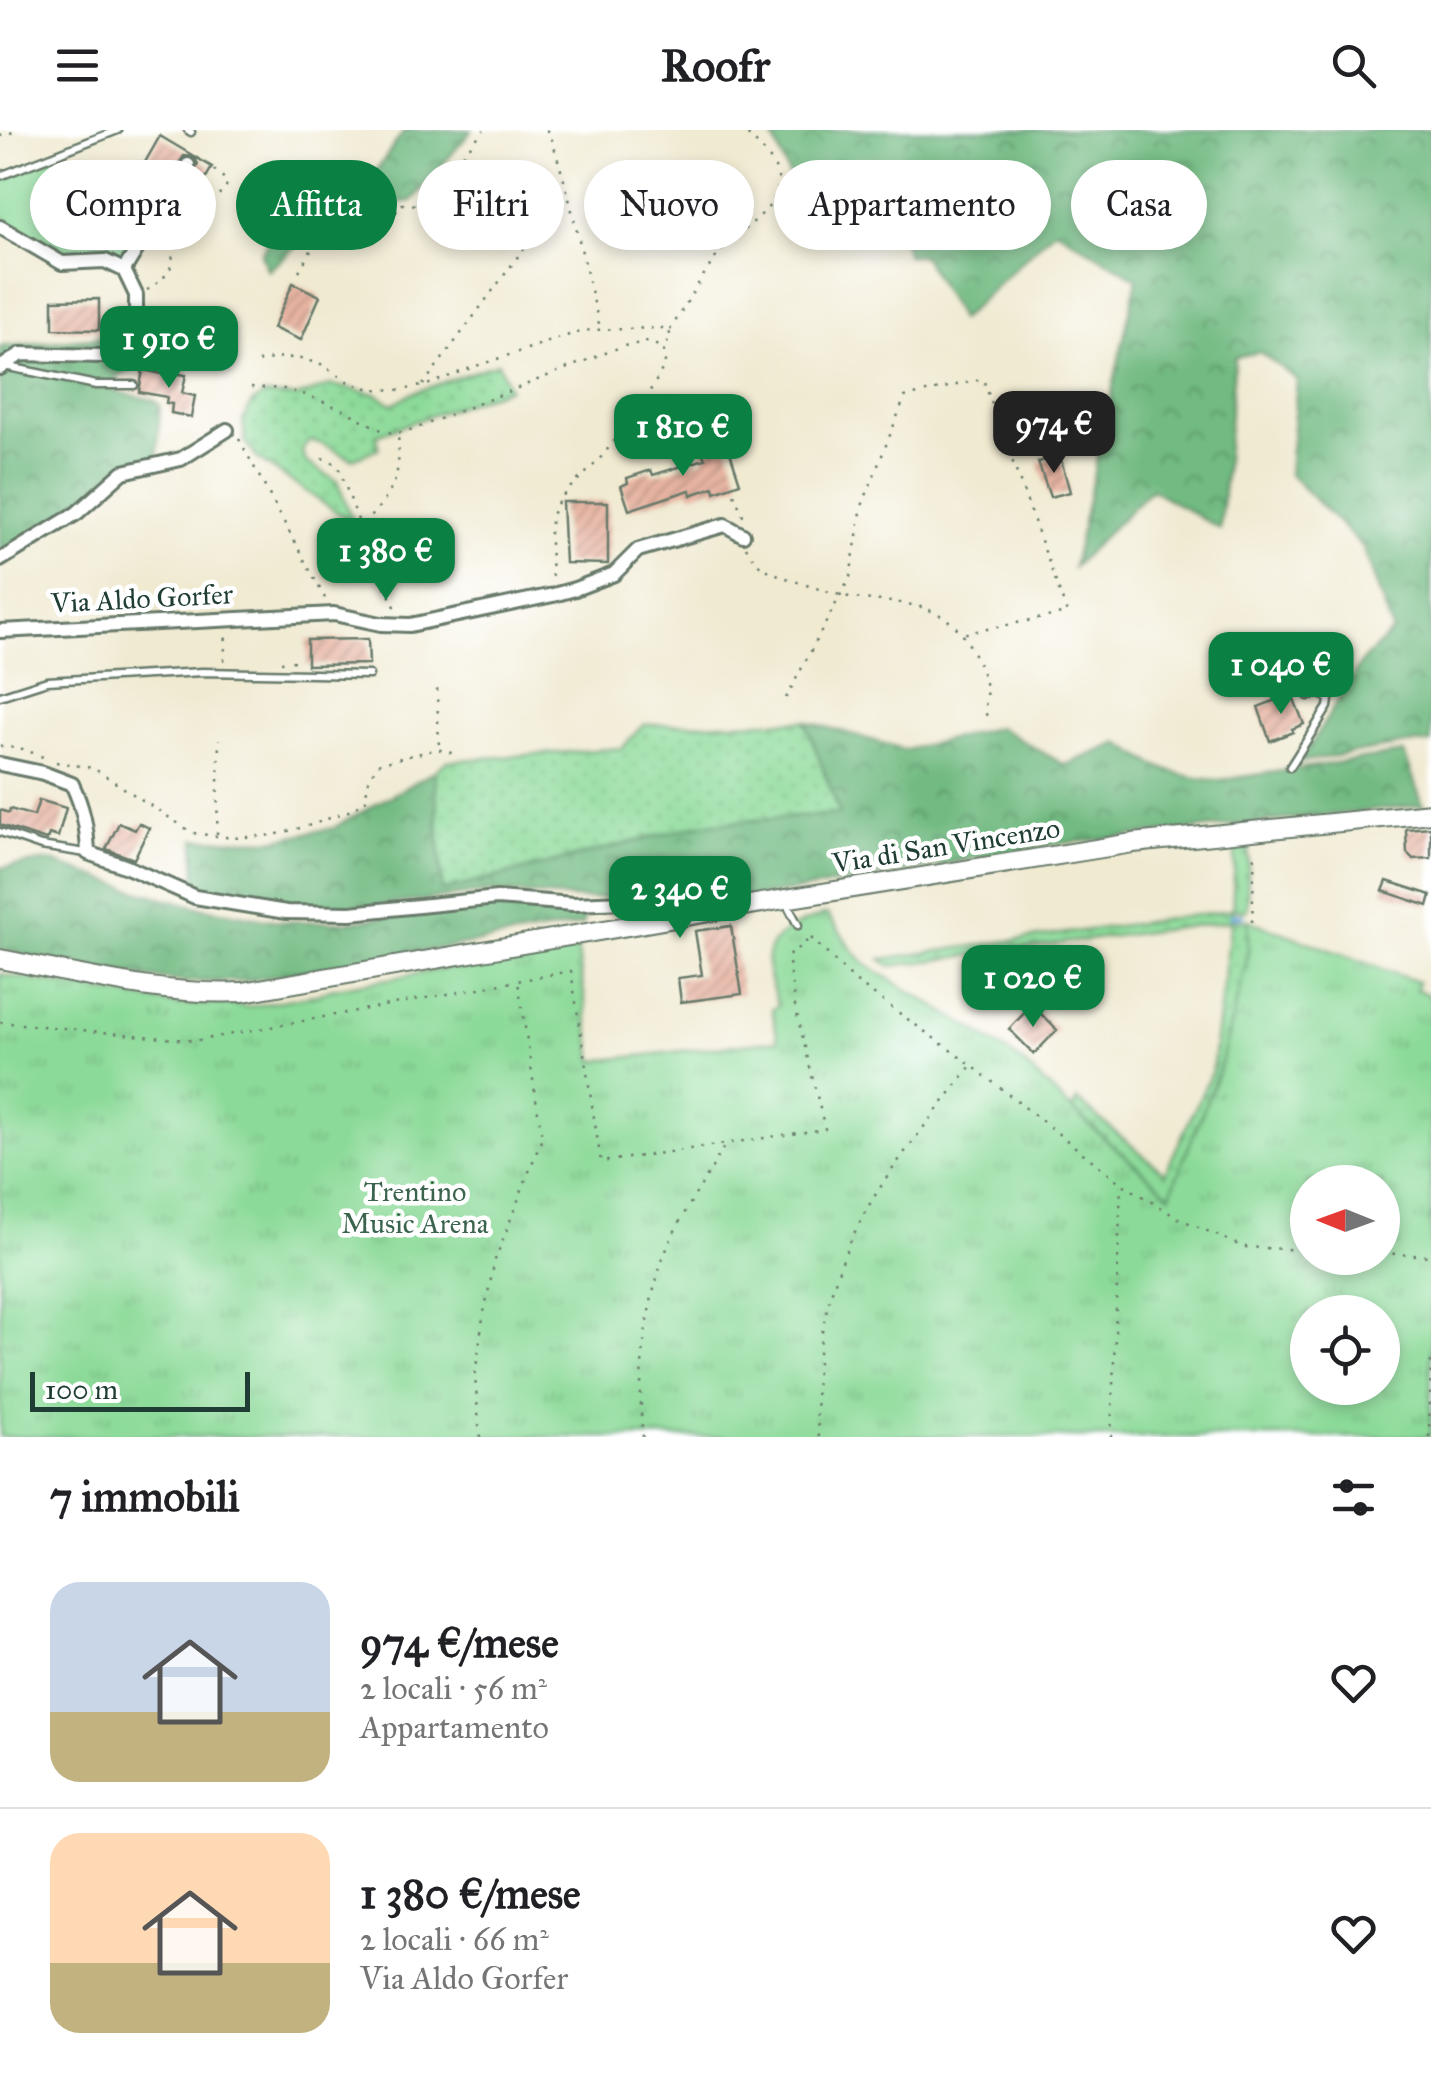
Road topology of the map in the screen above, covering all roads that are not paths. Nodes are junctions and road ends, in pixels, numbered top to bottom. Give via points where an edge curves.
1 (118, 130) edge
2 (0, 176) edge
3 (0, 226) edge
4 (136, 250) edge
5 (124, 270) junction
6 (1, 367) edge
7 (134, 385) dead end
8 (233, 431) road end
9 (743, 535) road end
10 (0, 560) edge
11 (0, 630) edge
12 (370, 675) dead end
13 (0, 696) edge
14 (1308, 696) dead end
15 (0, 764) edge
16 (1290, 767) dead end
17 (1431, 813) edge
18 (0, 832) edge
19 (88, 854) junction
20 (785, 899) junction
21 (662, 920) junction
22 (798, 925) dead end
23 (0, 959) edge

1 - 2 lane
3 - 5 street via 62,262 105,261
4 - 5 street
5 - 6 street via 136,295 136,324 120,348 102,356 21,354
6 - 7 lane via 96,385
8 - 10 street via 181,459 123,472 76,512
9 - 11 street, Via Aldo Gorfer via 726,525 638,550 614,574 576,589 410,625 334,614
12 - 13 lane via 46,681
14 - 16 lane via 1322,693 1328,708
15 - 19 street via 72,784 82,804
17 - 20 main road, Via di San Vincenzo via 1134,843
18 - 19 lane
19 - 21 street via 195,898 286,912 352,913 497,898 650,901
20 - 21 main road, Via di San Vincenzo
20 - 22 lane
21 - 23 main road, Via di San Vincenzo via 243,992 139,986

